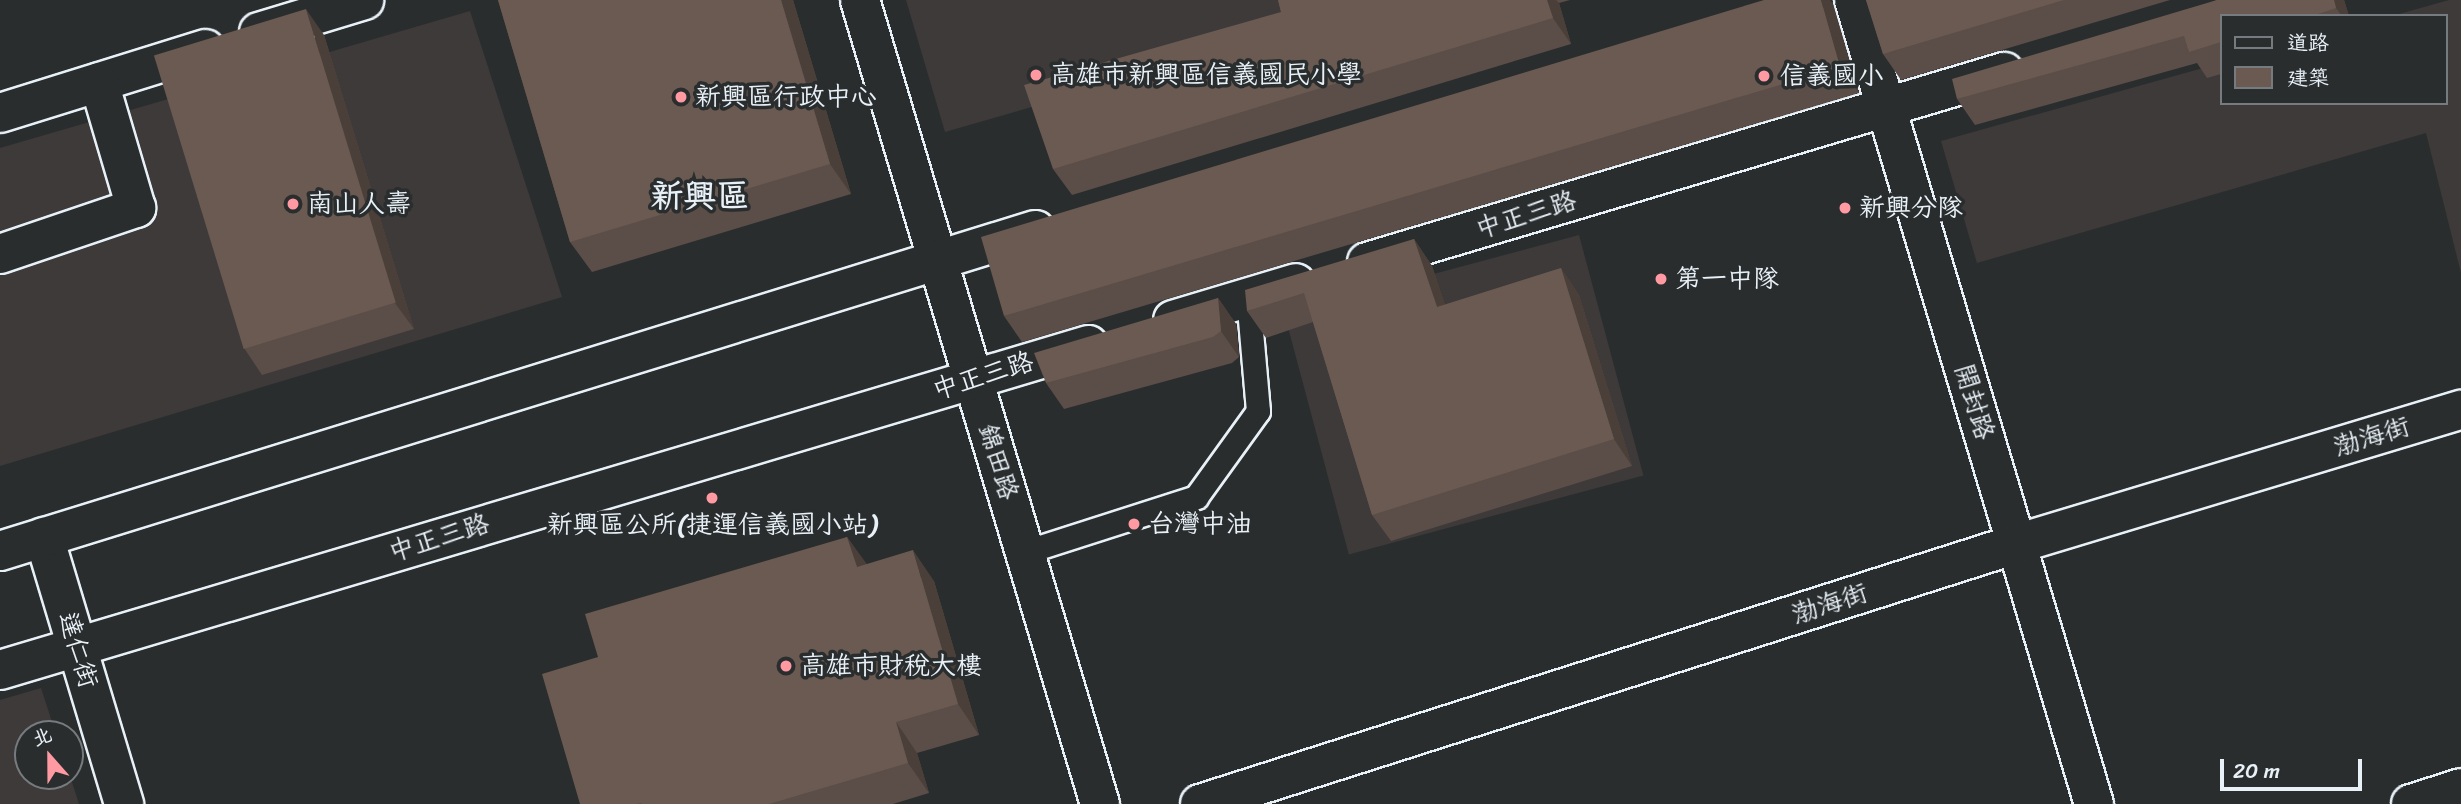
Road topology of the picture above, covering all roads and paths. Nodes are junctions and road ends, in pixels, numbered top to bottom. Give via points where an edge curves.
1 (363, 0) edge
2 (860, 0) edge
3 (1854, 0) edge
4 (2036, 63) edge
5 (99, 82) junction
6 (1886, 107) junction
7 (0, 113) edge
8 (1071, 219) edge
9 (0, 254) edge
10 (937, 259) junction
11 (1248, 297) junction
12 (973, 379) junction
13 (2461, 410) edge
14 (44, 537) junction
15 (2016, 544) junction
16 (0, 551) edge
17 (1025, 552) junction
18 (77, 646) junction
19 (0, 670) edge
20 (2461, 788) edge
21 (124, 804) edge
22 (1100, 804) edge
23 (1200, 804) edge
24 (2094, 804) edge
25 (2411, 804) edge

1 - 5 street
2 - 10 street, 錦田路
3 - 6 street, 開封路
4 - 6 street, 中正三路
5 - 7 street
5 - 9 street via 136,208
6 - 11 street, 中正三路
6 - 15 street, 開封路
8 - 10 street
10 - 12 street, 錦田路
10 - 14 street
11 - 12 street, 中正三路
11 - 17 lane via 1258,411 1196,497
12 - 17 street, 錦田路
12 - 18 street, 中正三路
13 - 15 street, 渤海街
14 - 16 street
14 - 18 street, 達仁街
15 - 23 street, 渤海街
15 - 24 street, 開封路
17 - 22 street, 錦田路
18 - 19 street, 中正三路
18 - 21 street, 達仁街
20 - 25 street

